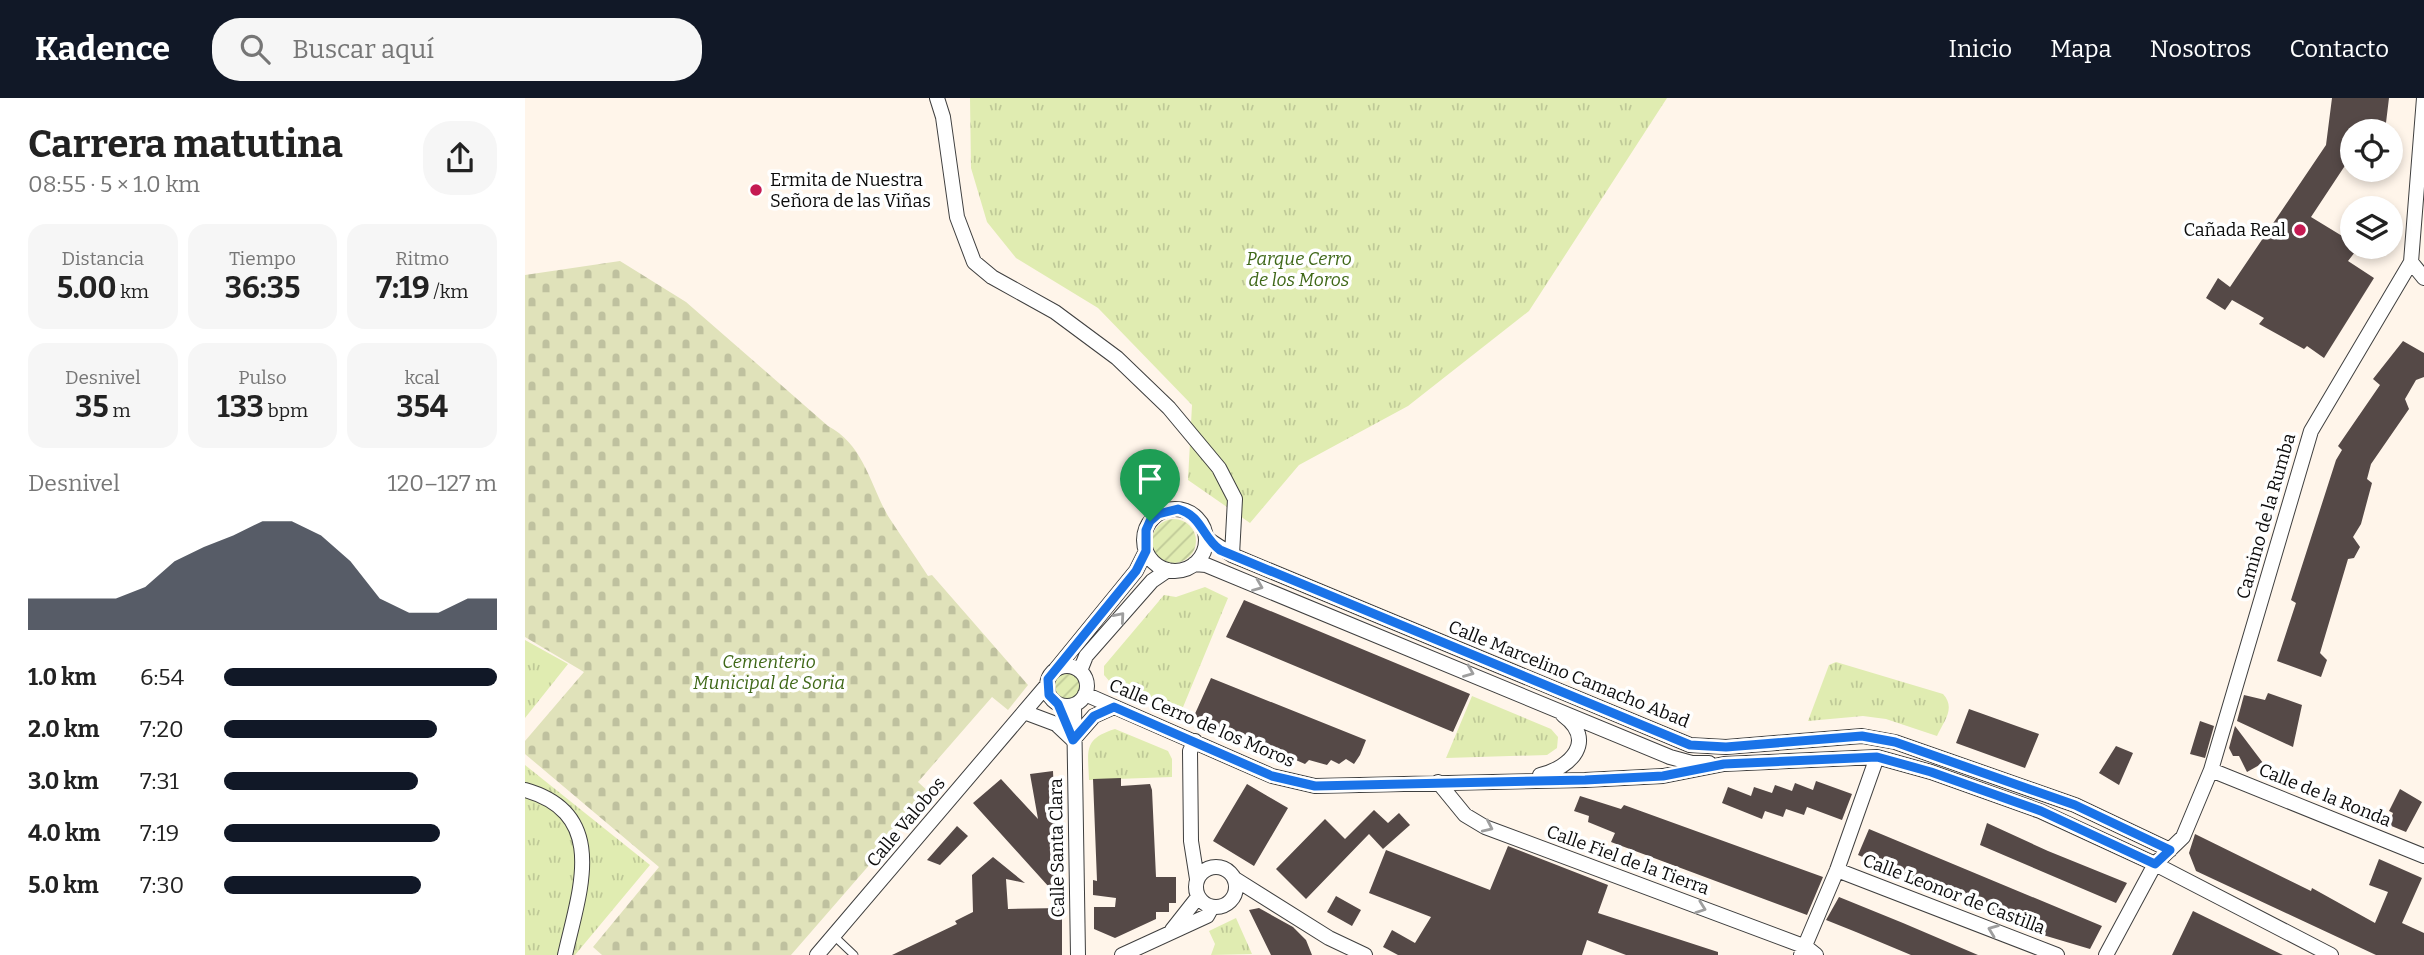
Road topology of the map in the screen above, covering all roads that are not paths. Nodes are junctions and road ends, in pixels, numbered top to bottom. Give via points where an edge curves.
1 (937, 98) edge
2 (2424, 98) edge
3 (2411, 262) junction
4 (2424, 278) edge
5 (1206, 538) junction
6 (1146, 551) junction
7 (1232, 555) junction
8 (1194, 564) junction
9 (1168, 570) junction
10 (1056, 669) junction
11 (1080, 671) junction
12 (1047, 685) junction
13 (1085, 694) junction
14 (1055, 702) junction
15 (1074, 705) junction
16 (1550, 705) junction
17 (1114, 707) junction
18 (1024, 712) junction
19 (1073, 740) junction
20 (1195, 741) junction
21 (1877, 757) junction
22 (1724, 764) junction
23 (2211, 770) junction
24 (1515, 780) junction
25 (1439, 782) junction
26 (525, 790) edge
27 (1191, 841) junction
28 (2170, 850) junction
29 (2424, 856) edge
30 (2155, 864) junction
31 (1214, 867) junction
32 (1837, 870) junction
33 (1197, 879) junction
34 (1235, 879) junction
35 (1198, 897) junction
36 (1232, 900) junction
37 (1269, 900) junction
38 (1212, 907) junction
39 (1171, 931) junction
40 (834, 936) junction
41 (1329, 938) junction
42 (1807, 952) edge
43 (565, 955) edge
44 (817, 955) edge
45 (854, 955) edge
46 (1078, 955) edge
47 (1122, 955) edge
48 (1329, 955) edge
49 (1365, 955) edge
50 (2057, 955) edge
51 (2106, 955) edge
52 (2332, 955) edge

1 - 7 street via 957,217 974,262 1055,312 1117,358 1169,408 1219,468 1235,499
2 - 3 street, Camino de la Rumba
3 - 4 street
3 - 23 street, Camino de la Rumba via 2311,431
5 - 6 street via 1189,512 1168,510 1158,514 1146,530
5 - 7 street, Calle Marcelino Camacho Abad
5 - 8 street
6 - 9 street
6 - 10 street via 1136,571
7 - 28 street, Calle Marcelino Camacho Abad via 1690,745 1726,747 1862,736 1895,742 2075,805
8 - 9 street
8 -> 16 street, Calle Marcelino Camacho Abad
11 -> 9 street via 1086,656 1152,580
10 - 11 street via 1068,666
10 - 12 street
11 - 13 street via 1087,682
12 - 14 street
12 - 18 street, Calle Valobos
13 - 15 street
13 - 17 street, Calle Cerro de los Moros
14 - 15 street
14 - 18 street, Calle Valobos
14 - 19 street, Calle Santa Clara
15 - 19 street, Calle Santa Clara
16 - 22 street, Calle Marcelino Camacho Abad via 1670,757
16 - 24 street, Calle Cerro de los Moros via 1577,730 1575,754 1555,771
17 - 19 street via 1094,716
17 - 20 street, Calle Cerro de los Moros
18 - 19 street via 1056,724
18 - 40 street, Calle Valobos
19 - 46 street, Calle Santa Clara
20 - 25 street, Calle Cerro de los Moros via 1302,785
20 - 27 street via 1190,751
21 - 22 street, Calle Cerro de los Moros
21 - 30 street, Calle Cerro de los Moros via 2041,811
21 - 32 street
22 - 24 street, Calle Cerro de los Moros via 1663,776
23 - 28 street, Camino de la Rumba via 2183,837
23 - 29 street, Calle de la Ronda
24 - 25 street, Calle Cerro de los Moros
25 -> 42 street, Calle Fiel de la Tierra via 1465,815 1485,827
26 - 43 street via 559,806 576,825 582,842 584,869
27 - 31 street
27 - 33 street
28 - 30 street, Camino de la Rumba
30 - 51 street, Camino de la Rumba
30 - 52 street, Calle Cerro de los Moros
31 - 33 street
31 - 34 street via 1226,869
32 - 42 street
50 -> 32 street, Calle Leonor de Castilla
33 - 35 street
34 - 36 street
34 - 37 street
35 - 38 street
35 - 39 street
36 - 37 street
36 - 38 street
37 - 41 street
38 - 39 street via 1207,916
39 - 47 street
40 - 44 street, Calle Valobos
40 - 45 lane
41 - 48 street
41 - 49 street

